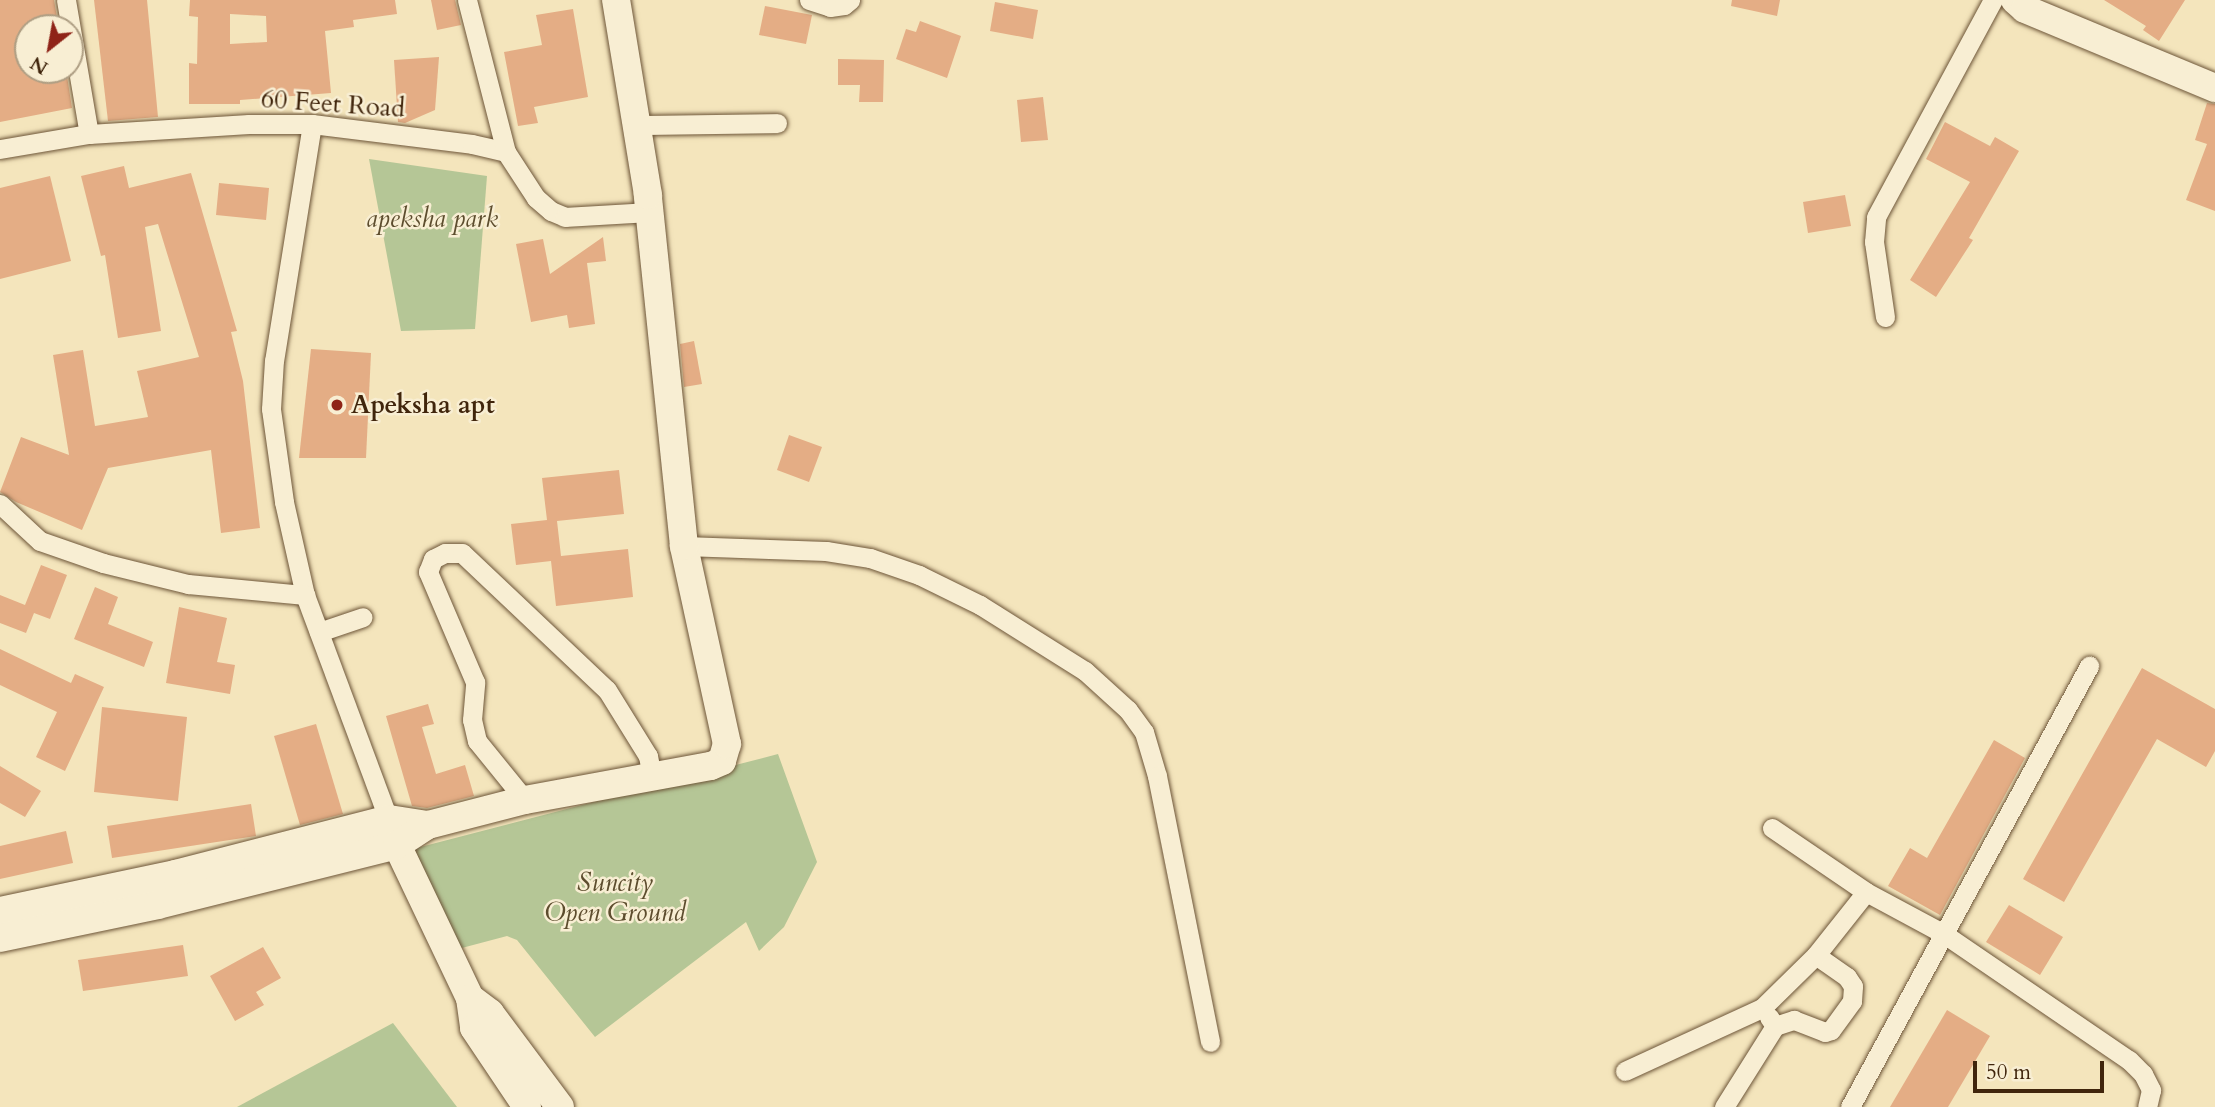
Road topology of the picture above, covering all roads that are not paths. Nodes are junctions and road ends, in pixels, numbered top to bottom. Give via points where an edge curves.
1 (66, 0) edge
2 (467, 0) edge
3 (616, 0) edge
4 (808, 0) edge
5 (850, 0) edge
6 (1993, 0) edge
7 (2015, 0) edge
8 (2215, 88) edge
9 (777, 123) dead end
10 (312, 124) junction
11 (636, 125) junction
12 (140, 131) junction
13 (89, 134) junction
14 (62, 139) junction
15 (0, 149) edge
16 (506, 152) junction
17 (649, 212) junction
18 (1885, 317) dead end
19 (0, 503) edge
20 (684, 546) junction
21 (305, 595) junction
22 (363, 617) dead end
23 (319, 632) junction
24 (2088, 666) dead end
25 (652, 777) junction
26 (525, 800) junction
27 (1772, 828) dead end
28 (393, 832) junction
29 (1866, 892) junction
30 (96, 905) junction
31 (0, 911) edge
32 (1944, 934) junction
33 (0, 938) edge
34 (1816, 955) junction
35 (465, 988) junction
36 (1762, 1008) junction
37 (1775, 1026) junction
38 (1210, 1042) dead end
39 (1625, 1071) dead end
40 (527, 1107) edge
41 (560, 1107) edge
42 (1724, 1107) edge
43 (1850, 1107) edge
44 (2147, 1107) edge

1 - 13 street
2 - 16 street
3 - 11 street
4 - 5 street via 830,7
6 - 18 street via 1876,217 1874,242
7 - 8 street via 2025,9
9 - 11 street
10 - 12 street, 60 Feet Road
10 - 16 street, 60 Feet Road
10 - 21 street via 274,359 271,410 284,502
11 - 17 street
12 - 13 street, 60 Feet Road
12 - 14 street
13 - 14 street, 60 Feet Road
14 - 15 street, 60 Feet Road
16 - 17 street via 536,198 565,217
17 - 20 street
19 - 21 street via 40,541 103,563 188,584
20 - 25 street via 727,752 711,766
20 - 38 street via 826,551 870,558 919,575 980,606 1085,671 1128,710 1144,732 1157,776
21 - 23 street
22 - 23 street
23 - 28 street
24 - 32 street
25 - 26 street
25 - 26 street via 648,756 607,690 462,553 445,552 433,559 428,572 475,682 472,720 477,741
26 - 28 street
27 - 29 street
28 - 30 street
28 - 35 street
29 - 32 street
29 - 34 street
30 - 31 street
30 - 33 street
32 - 43 street
32 - 44 street via 2129,1060 2151,1090
34 - 36 street
34 - 37 street via 1847,978 1853,986 1852,1001 1825,1032 1794,1020
35 - 40 street via 474,1028
35 - 41 street via 490,1013
36 - 37 street
36 - 39 street
37 - 42 street

